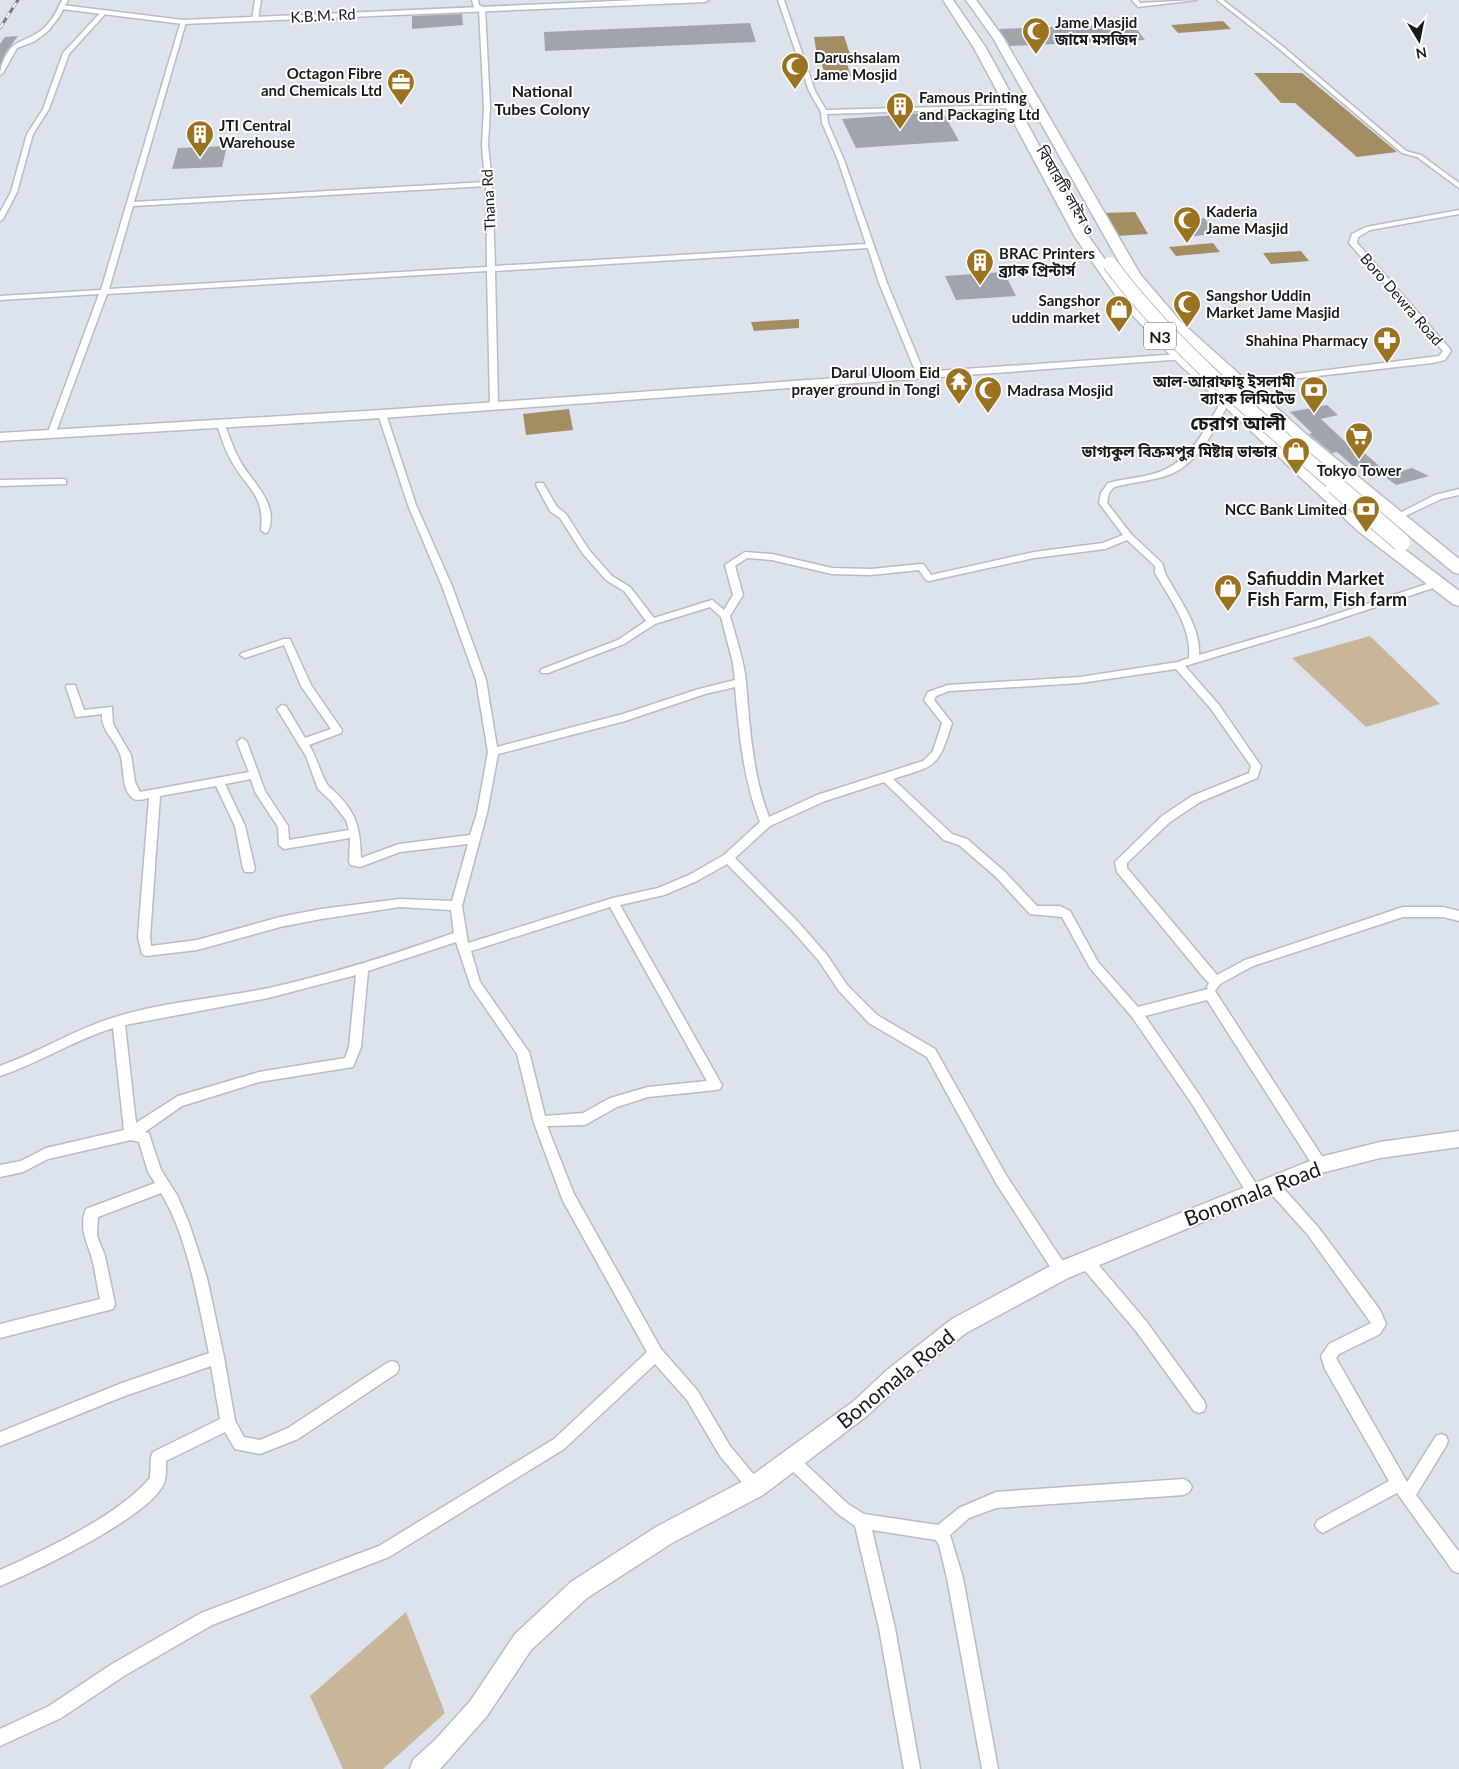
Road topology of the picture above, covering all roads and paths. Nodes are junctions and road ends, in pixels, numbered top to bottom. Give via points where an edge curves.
1 (258, 0) edge
2 (475, 0) edge
3 (705, 0) edge
4 (781, 0) edge
5 (948, 0) edge
6 (956, 0) edge
7 (971, 0) edge
8 (1135, 0) edge
9 (1194, 0) edge
10 (1220, 0) edge
11 (64, 3) edge
12 (482, 8) junction
13 (104, 12) junction
14 (255, 19) junction
15 (183, 22) junction
16 (0, 73) edge
17 (1011, 106) junction
18 (824, 112) junction
19 (489, 184) junction
20 (1459, 186) edge
21 (130, 204) junction
22 (1459, 212) edge
23 (0, 219) edge
24 (870, 246) junction
25 (490, 269) junction
26 (104, 292) junction
27 (0, 298) edge
28 (1180, 356) junction
29 (921, 376) junction
30 (1241, 383) junction
31 (1226, 399) junction
32 (494, 405) junction
33 (382, 414) junction
34 (220, 423) junction
35 (52, 432) junction
36 (0, 436) edge
37 (63, 482) dead end
38 (0, 483) edge
39 (540, 485) dead end
40 (1459, 492) edge
41 (1396, 517) junction
42 (265, 530) dead end
43 (1128, 536) junction
44 (1401, 542) dead end
45 (1459, 568) edge
46 (1436, 584) junction
47 (1459, 600) edge
48 (725, 616) junction
49 (652, 622) junction
50 (245, 655) dead end
51 (1194, 659) junction
52 (1178, 665) junction
53 (545, 671) dead end
54 (741, 682) junction
55 (71, 687) dead end
56 (282, 709) dead end
57 (242, 742) dead end
58 (303, 743) junction
59 (493, 752) junction
60 (255, 774) junction
61 (885, 777) junction
62 (219, 782) junction
63 (155, 793) junction
64 (766, 823) junction
65 (355, 833) junction
66 (474, 838) junction
67 (728, 858) junction
68 (248, 869) dead end
69 (613, 902) junction
70 (456, 906) junction
71 (1459, 916) edge
72 (460, 936) junction
73 (466, 948) junction
74 (363, 967) junction
75 (1216, 981) junction
76 (1210, 994) junction
77 (1136, 1013) junction
78 (118, 1022) junction
79 (0, 1070) edge
80 (540, 1123) junction
81 (131, 1134) junction
82 (1459, 1139) edge
83 (1320, 1165) junction
84 (0, 1171) edge
85 (162, 1186) junction
86 (1262, 1188) junction
87 (1086, 1261) junction
88 (1062, 1272) junction
89 (0, 1331) edge
90 (656, 1354) junction
91 (218, 1357) junction
92 (392, 1368) dead end
93 (1199, 1406) dead end
94 (228, 1423) junction
95 (0, 1439) edge
96 (1440, 1441) dead end
97 (792, 1461) junction
98 (1184, 1486) dead end
99 (755, 1487) junction
100 (1403, 1490) junction
101 (862, 1521) junction
102 (1322, 1525) dead end
103 (940, 1533) junction
104 (1459, 1565) edge
105 (0, 1578) edge
106 (0, 1738) edge
107 (422, 1769) edge
108 (912, 1769) edge
109 (990, 1769) edge

1 - 14 street
2 - 12 street via 476,6
3 - 12 street, K.B.M. Rd
4 - 18 street via 812,91
5 - 17 highway, N3 via 969,30
6 - 44 highway, বিআরটি লাইন ৩, bridge via 1006,80 1040,146 1110,264 1144,310 1288,444
7 - 30 highway, N3 via 1008,54 1134,276 1176,325
8 - 9 street via 1138,5
10 - 20 street via 1404,152 1419,156
11 - 13 street, K.B.M. Rd
11 - 16 street via 44,33 15,47
12 - 14 street, K.B.M. Rd
12 - 19 street, Thana Rd
13 - 15 street, K.B.M. Rd
13 - 23 street via 66,53 46,109 30,134 14,192
14 - 15 street, K.B.M. Rd
15 - 21 street
17 - 18 street
17 - 28 highway, N3 via 1082,238 1126,300
18 - 24 street via 825,123
19 - 21 street
19 - 25 street, Thana Rd
21 - 26 street
22 - 30 street, Boro Dewra Road via 1368,228 1355,236 1353,243 1446,351 1442,358
24 - 25 street
24 - 29 street
25 - 26 street
25 - 32 street, Thana Rd
26 - 27 street
26 - 35 street
28 - 29 street
28 - 31 highway, N3
29 - 32 street
30 - 41 highway, N3 via 1300,438
31 - 43 street via 1201,446 1183,464 1157,476 1110,485 1103,503
31 - 46 highway, N3 via 1364,527
32 - 33 street
33 - 34 street
33 - 59 street via 412,505 447,586 481,680
34 - 35 street
34 - 42 street via 236,461 254,484 265,507
35 - 36 street
37 - 38 street
39 - 49 street via 553,509 563,516 586,552 608,578 627,589
40 - 41 street via 1438,497
41 - 45 highway, N3
43 - 48 street via 1106,546 1025,557 929,578 921,567 871,572 832,571 772,557 745,555 730,565 738,596
43 - 51 street via 1159,565 1160,573 1193,635
46 - 47 highway, N3
46 - 51 street via 1316,624
48 - 49 street via 712,603
48 - 54 street
49 - 53 street via 621,642
50 - 58 street via 287,642 306,686 337,730
51 - 52 street
52 - 61 street via 1080,680 948,688 932,694 929,700 932,707 947,723 938,752 926,764
52 - 75 street via 1215,707 1256,766 1253,775 1196,800 1166,819 1121,862 1121,869
54 - 59 street
54 - 64 street via 745,743
55 - 63 street via 80,714 108,710 105,719 126,754 130,789 137,796
56 - 58 street
57 - 60 street
58 - 65 street via 322,786 347,812
59 - 66 street
60 - 62 street
60 - 65 street via 260,792 283,826 284,845
61 - 64 street via 821,798
61 - 77 street via 948,837 963,842 1000,874 1034,910 1066,914 1094,965
62 - 63 street
62 - 68 street via 240,826
63 - 70 street via 144,937 146,951 197,945 321,914 400,903
64 - 67 street
65 - 66 street via 357,863 399,848
66 - 70 street
67 - 69 street via 660,892
67 - 88 street via 795,926 823,958 843,988 873,1019 932,1053 1000,1179
69 - 73 street
69 - 80 street via 716,1085 648,1092 614,1102 585,1119
70 - 72 street
71 - 75 street via 1443,912 1403,912 1249,963
72 - 73 street
72 - 74 street via 382,964
73 - 80 street via 476,984 523,1052
74 - 78 street via 270,992
74 - 81 street via 354,1048 349,1063 259,1077 178,1102
75 - 76 street
76 - 77 street
76 - 83 street
77 - 86 street
78 - 79 street via 87,1030 22,1064
78 - 81 street
80 - 90 street via 568,1197
81 - 84 street via 46,1154 23,1166
81 - 85 street via 144,1137
82 - 83 street, Bonomala Road via 1380,1150
83 - 86 street, Bonomala Road
85 - 89 street via 91,1213 90,1236 98,1256 108,1304
85 - 91 street via 176,1207 200,1278
86 - 87 street, Bonomala Road
86 - 100 street via 1313,1231 1375,1315 1378,1324 1375,1329 1334,1349 1328,1356
87 - 88 street, Bonomala Road
87 - 93 street via 1146,1333
88 - 97 street, Bonomala Road via 959,1326
90 - 99 street via 692,1395 725,1451
90 - 106 street via 560,1444 384,1552 206,1619 118,1670 55,1712
91 - 94 street
91 - 95 street via 122,1390
92 - 94 street via 293,1434 260,1447 240,1444
94 - 105 street via 158,1457 157,1482 144,1498 83,1536
96 - 100 street
97 - 99 street, Bonomala Road
97 - 101 street
98 - 103 street via 996,1500 964,1513
99 - 107 street, Bonomala Road via 664,1535 579,1590 524,1642 480,1708
100 - 102 street
100 - 104 street
101 - 103 street
101 - 108 street via 889,1637
103 - 109 street via 946,1542 956,1578

